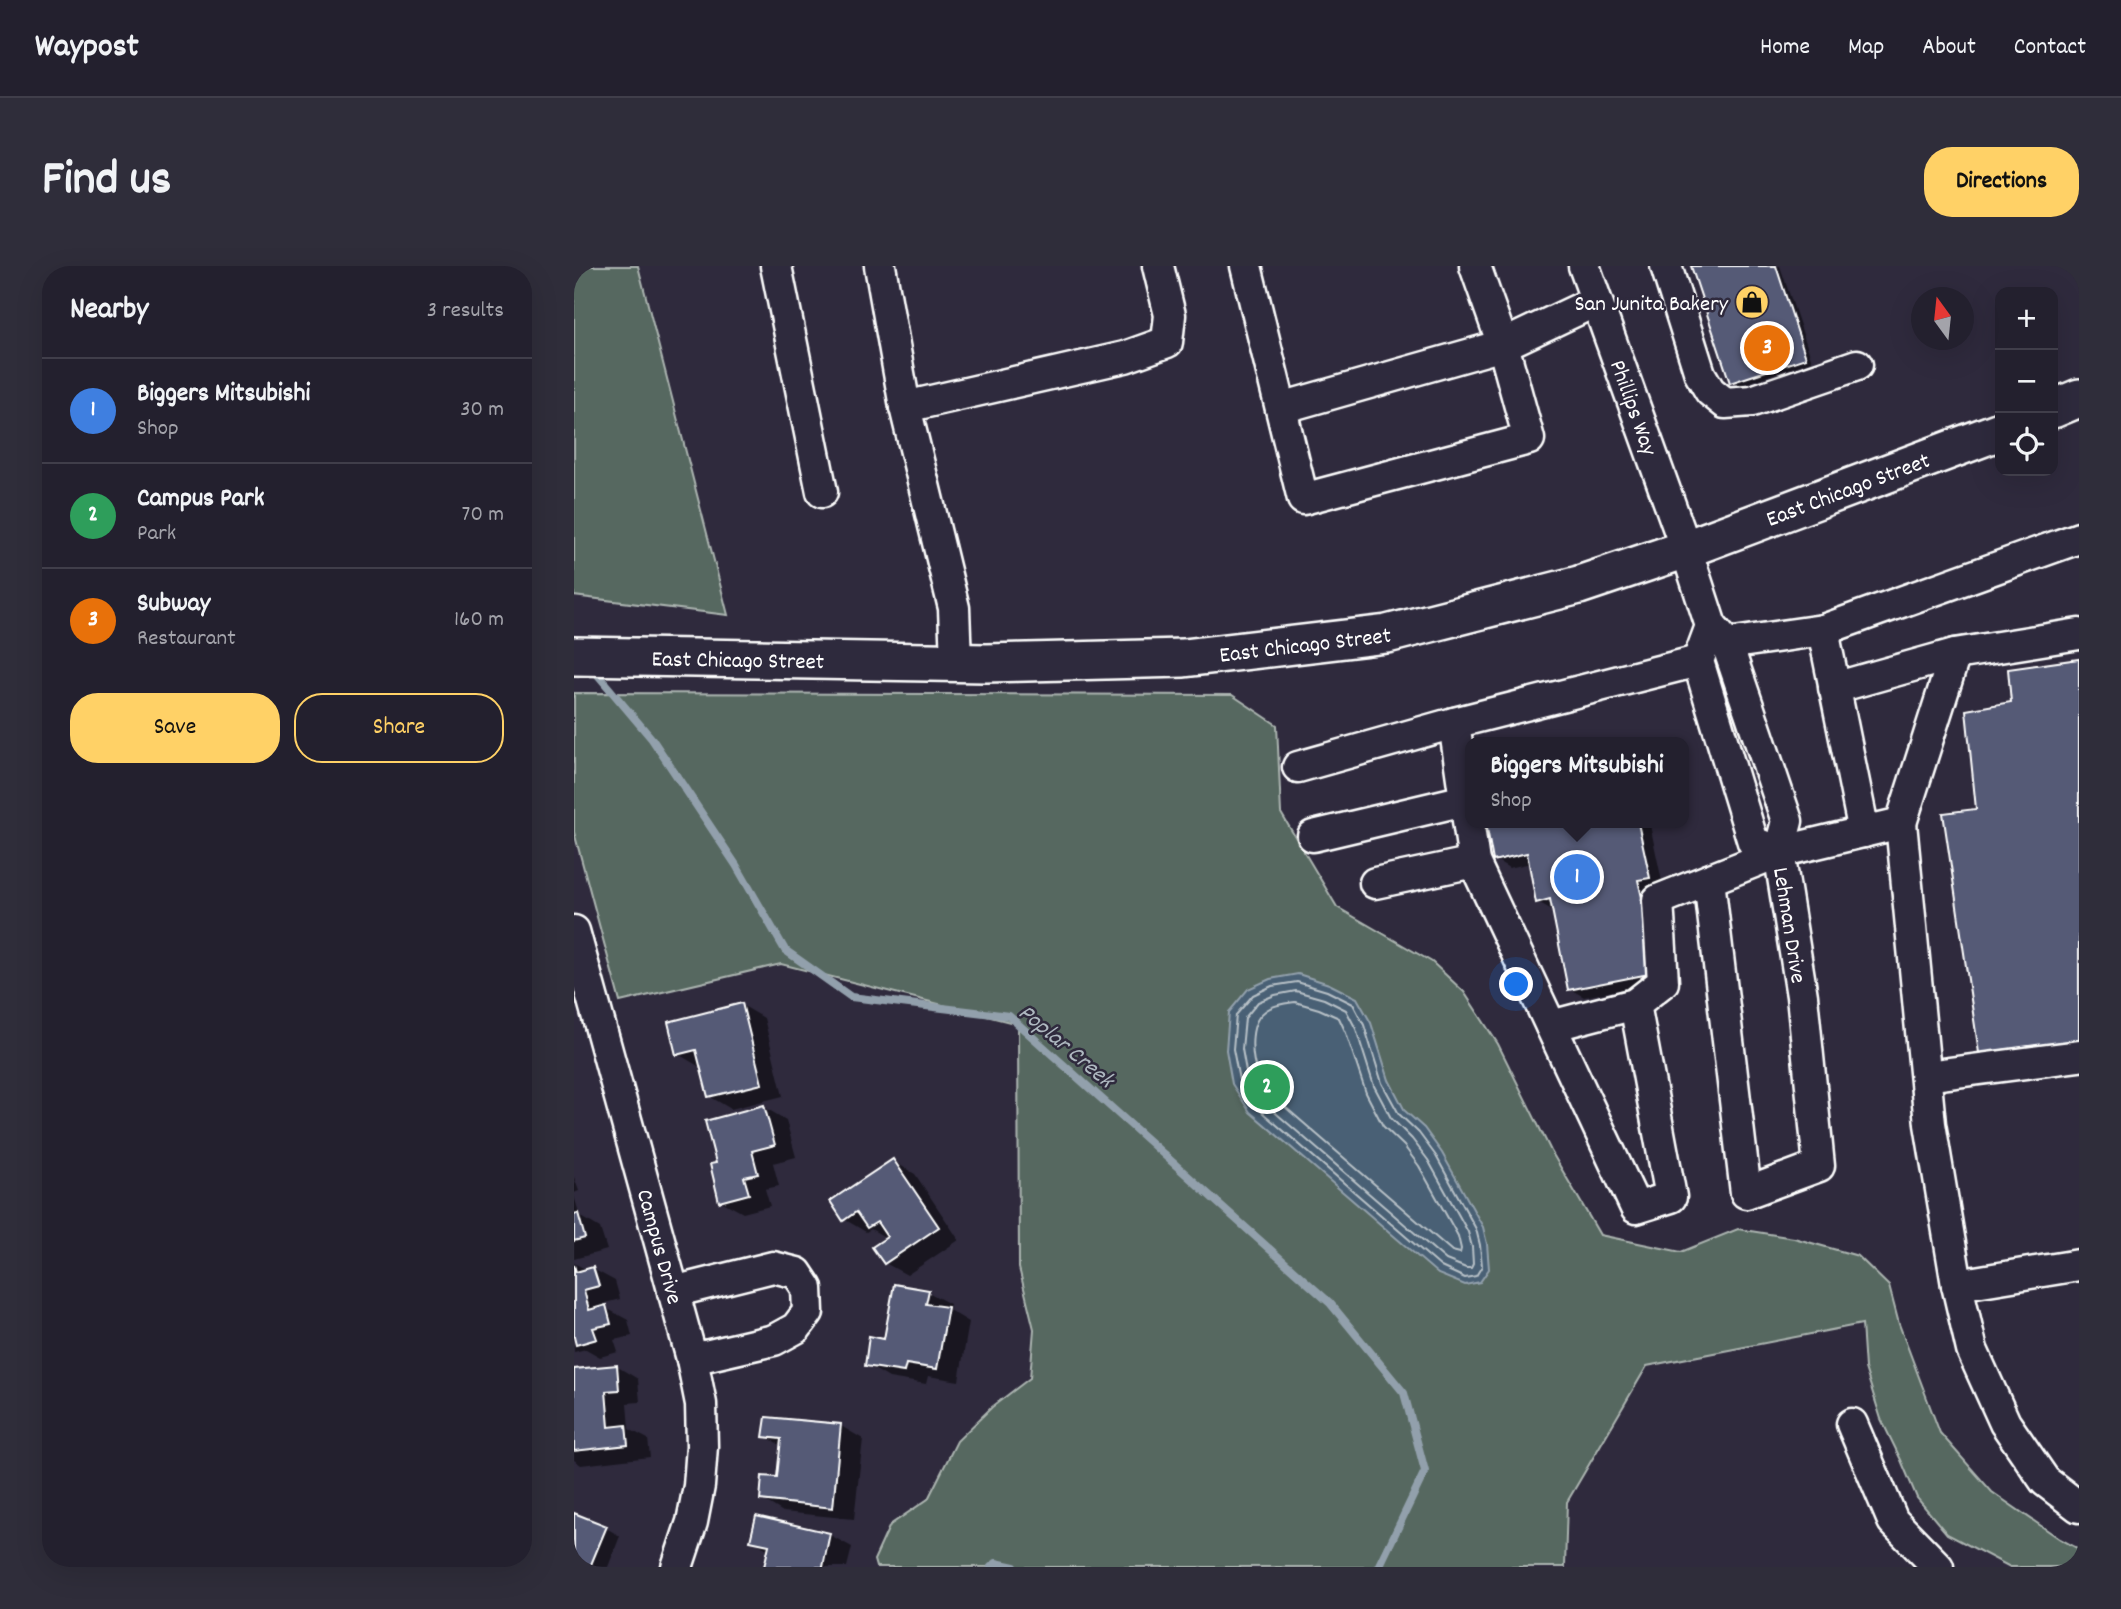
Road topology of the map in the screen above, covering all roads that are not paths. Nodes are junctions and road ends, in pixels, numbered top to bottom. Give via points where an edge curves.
1 (776, 266) edge
2 (880, 266) edge
3 (1158, 266) edge
4 (1246, 266) edge
5 (1475, 266) edge
6 (1584, 266) edge
7 (1666, 266) edge
8 (1597, 301) junction
9 (1503, 345) junction
10 (1857, 365) dead end
11 (2079, 398) edge
12 (905, 407) junction
13 (2058, 407) edge
14 (1281, 408) junction
15 (1995, 432) edge
16 (822, 492) dead end
17 (2079, 538) edge
18 (1686, 549) junction
19 (1823, 630) junction
20 (2079, 634) edge
21 (1719, 635) junction
22 (1955, 654) junction
23 (574, 656) edge
24 (1698, 661) junction
25 (956, 662) junction
26 (1834, 688) junction
27 (1454, 723) junction
28 (1298, 767) dead end
29 (1465, 800) joint
30 (1900, 823) junction
31 (1469, 828) edge
32 (1864, 832) junction
33 (1313, 836) dead end
34 (1779, 852) junction
35 (1474, 862) junction
36 (1709, 880) junction
37 (1375, 883) dead end
38 (574, 931) edge
39 (1635, 1004) junction
40 (1551, 1026) junction
41 (2079, 1056) edge
42 (1926, 1076) junction
43 (2079, 1265) edge
44 (1957, 1285) junction
45 (673, 1293) junction
46 (692, 1359) junction
47 (1852, 1424) dead end
48 (2079, 1507) edge
49 (677, 1567) edge
50 (1938, 1567) edge

1 - 16 street
2 - 12 street
3 - 12 street via 1170,315 1167,342 1125,357
4 - 14 street
5 - 9 street
6 - 8 street, Phillips Way
7 - 10 street via 1700,373 1710,391 1725,402 1752,401
8 - 9 street
8 - 18 street, Phillips Way
9 - 14 street
9 - 14 street via 1530,439 1303,499
11 - 13 main road
12 - 25 street via 954,608
15 - 18 main road, East Chicago Street
17 - 19 street
18 - 21 street
18 - 25 main road, East Chicago Street via 1579,585 1387,634 1184,658
19 - 21 street
19 - 26 street
20 - 22 street
21 - 24 street
21 - 34 street via 1787,821
22 - 26 street
22 - 30 street
23 - 25 main road, East Chicago Street
24 - 27 street
24 - 34 street, Lehman Drive via 1753,842
26 - 32 street
27 - 28 street
27 - 29 street
29 - 33 street
30 - 32 street
30 - 42 street
31 - 35 street
32 - 34 street
34 - 36 street
34 - 36 street, Lehman Drive via 1802,996 1819,1166 1746,1193
35 - 37 street
35 - 40 street
36 - 39 street via 1658,900 1663,982
38 - 45 street, Campus Drive
39 - 40 street
39 - 40 street via 1671,1197 1636,1208
41 - 42 street
42 - 44 street
43 - 44 street
44 - 48 street via 1972,1350 2005,1423 2045,1481
45 - 46 street, Campus Drive
45 - 46 street via 773,1267 797,1273 807,1288 807,1312 796,1328 774,1340
46 - 49 street, Campus Drive via 701,1404 702,1446 692,1522
47 - 50 street via 1893,1521

